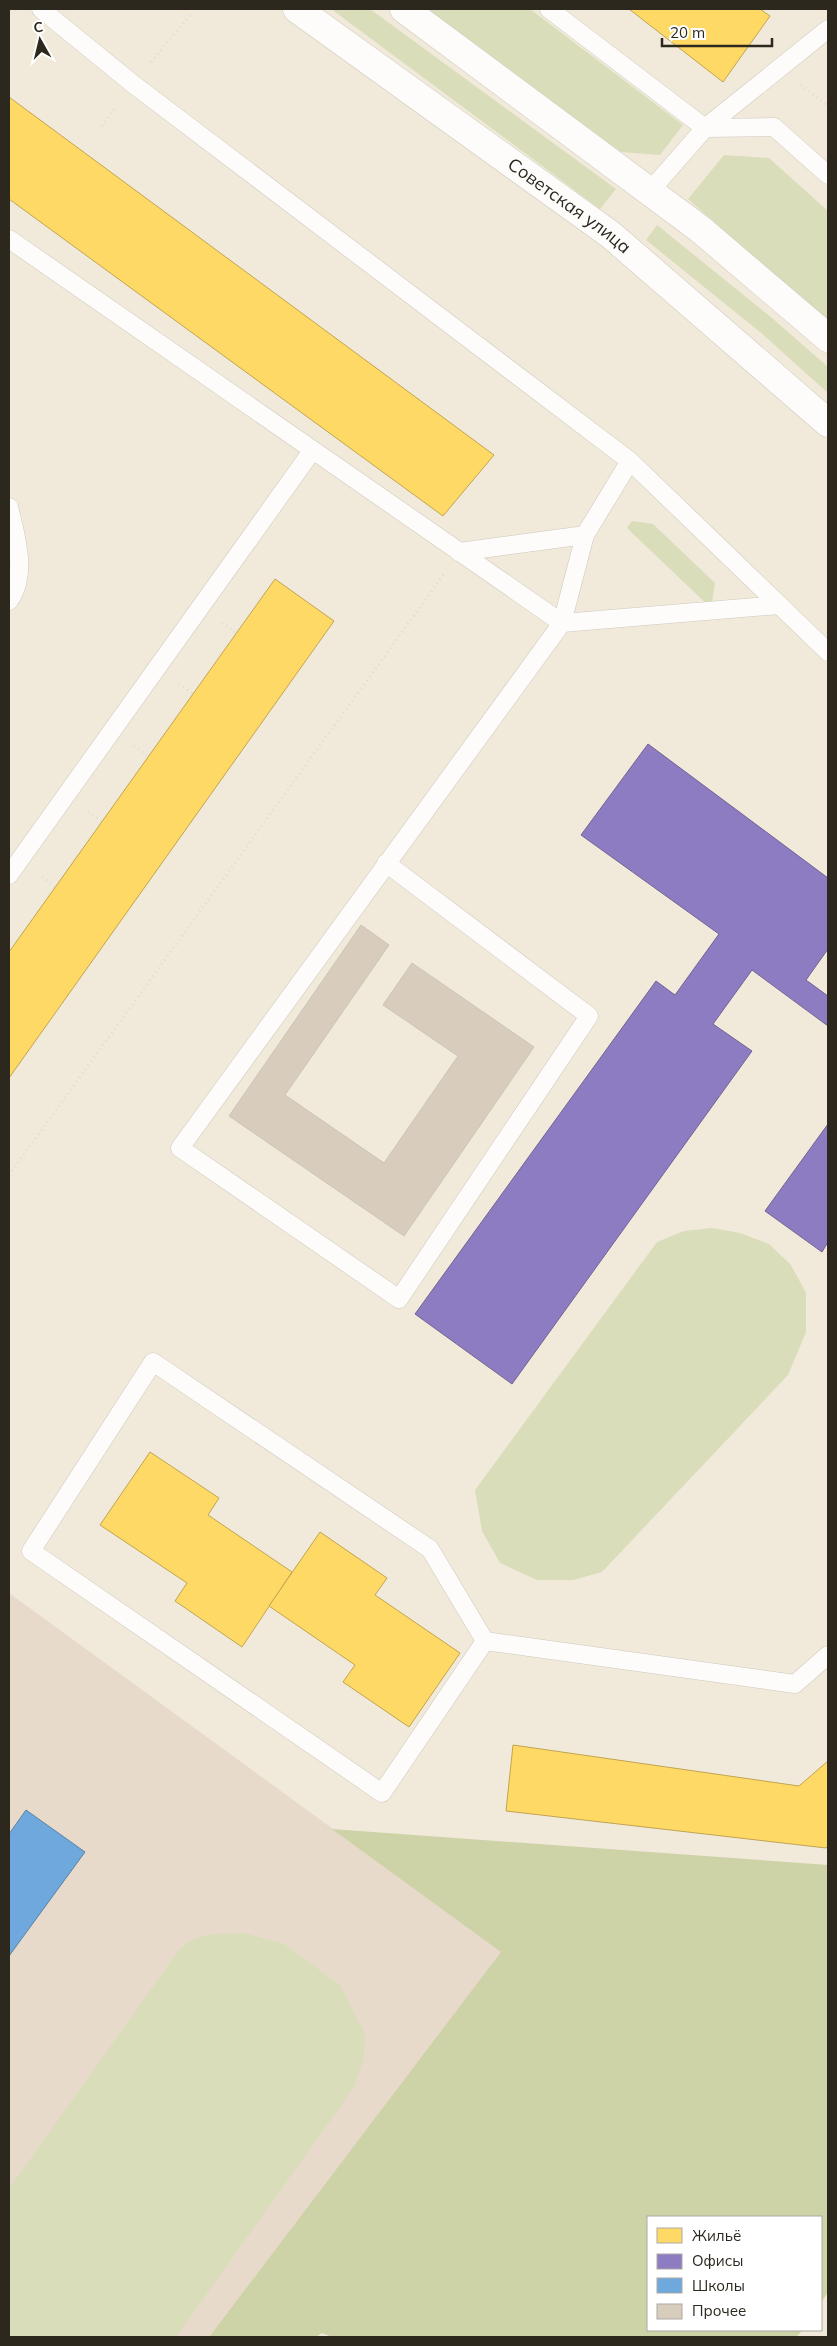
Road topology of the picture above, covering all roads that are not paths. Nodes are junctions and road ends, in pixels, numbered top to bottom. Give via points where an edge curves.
1 (41, 9) edge
2 (297, 9) edge
3 (404, 9) edge
4 (550, 9) edge
5 (828, 29) edge
6 (705, 128) junction
7 (828, 175) edge
8 (650, 190) junction
9 (9, 239) edge
10 (828, 338) edge
11 (828, 423) edge
12 (312, 451) junction
13 (630, 461) junction
14 (9, 507) edge
15 (585, 535) junction
16 (460, 552) junction
17 (9, 601) edge
18 (780, 605) junction
19 (562, 623) junction
20 (828, 652) edge
21 (386, 863) junction
22 (9, 875) edge
23 (485, 1641) junction
24 (828, 1655) edge

1 - 13 lane via 133,84
2 - 11 main road, Советская улица via 611,235
3 - 8 main road
4 - 6 lane
5 - 6 lane
6 - 7 lane via 774,127
6 - 8 lane
8 - 10 main road
9 - 12 lane
12 - 16 lane
12 - 22 lane
13 - 15 lane
13 - 18 lane
14 - 17 lane via 20,573 19,583
15 - 16 lane
15 - 19 lane
16 - 19 lane
18 - 19 lane
18 - 20 lane
19 - 21 lane
21 - 21 lane via 589,1016 399,1298 180,1148
23 - 23 lane via 382,1793 31,1551 153,1362 430,1549
23 - 24 lane via 794,1684

